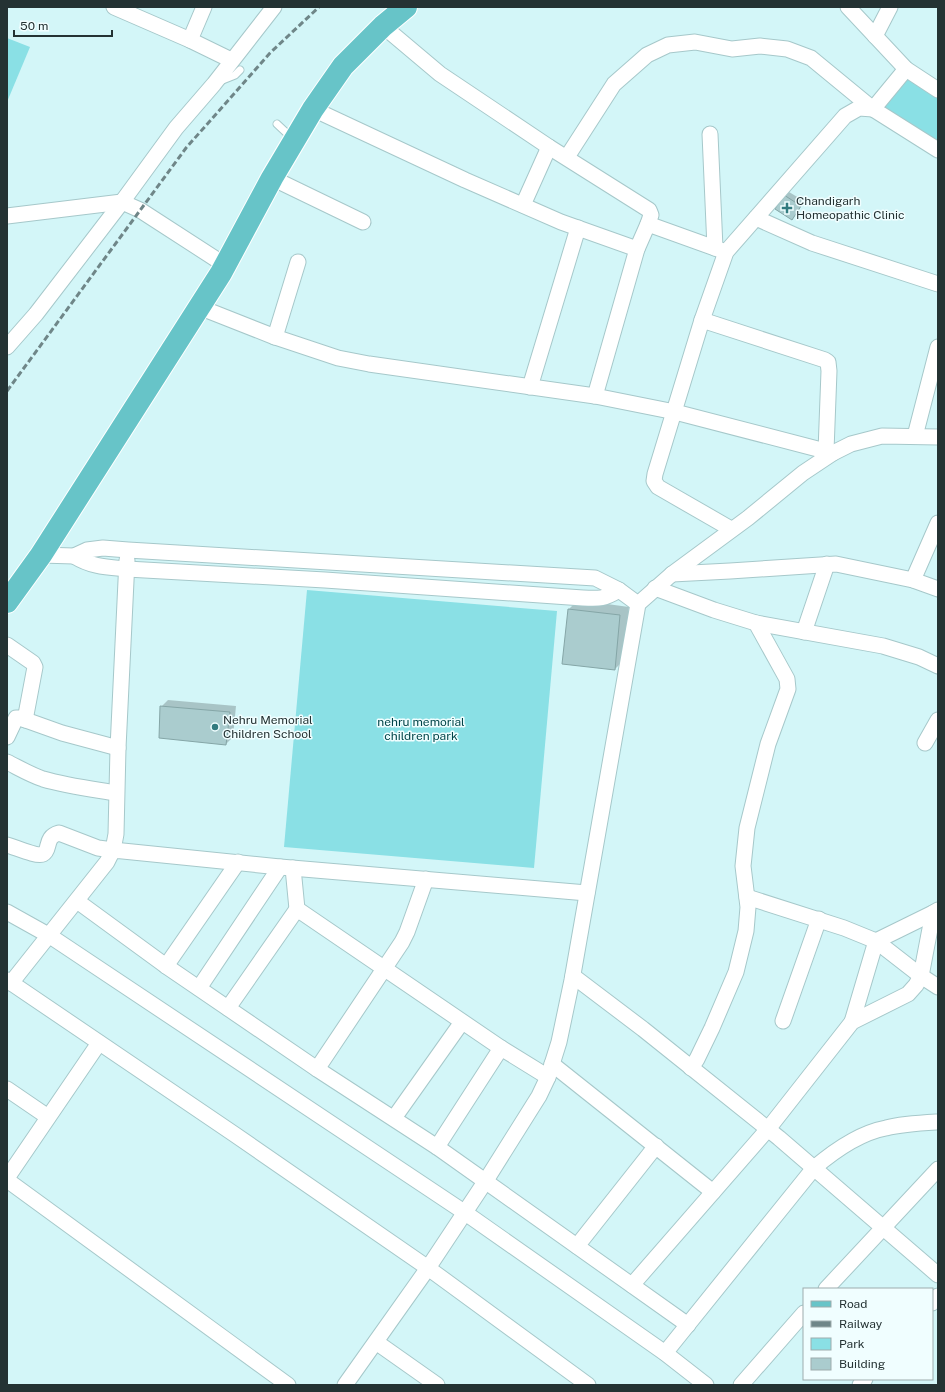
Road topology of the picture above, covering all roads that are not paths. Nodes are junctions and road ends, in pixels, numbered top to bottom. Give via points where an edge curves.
1 (204, 7) edge
2 (274, 7) edge
3 (406, 7) edge
4 (848, 7) edge
5 (890, 7) edge
6 (122, 9) edge
7 (383, 26) junction
8 (875, 36) junction
9 (190, 40) junction
10 (235, 65) junction
11 (906, 69) junction
12 (938, 90) edge
13 (313, 109) junction
14 (873, 109) junction
15 (277, 124) dead end
16 (710, 134) dead end
17 (294, 140) junction
18 (549, 146) junction
19 (938, 150) edge
20 (566, 157) junction
21 (272, 178) junction
22 (122, 202) junction
23 (523, 205) junction
24 (7, 216) edge
25 (756, 218) junction
26 (363, 222) dead end
27 (648, 224) junction
28 (578, 228) junction
29 (637, 249) junction
30 (720, 250) junction
31 (298, 262) dead end
32 (225, 265) junction
33 (938, 284) edge
34 (199, 307) junction
35 (702, 320) junction
36 (275, 337) junction
37 (7, 347) edge
38 (938, 347) edge
39 (530, 387) junction
40 (595, 396) junction
41 (675, 412) junction
42 (915, 436) junction
43 (938, 438) edge
44 (830, 452) junction
45 (938, 523) edge
46 (732, 530) junction
47 (128, 550) junction
48 (40, 555) junction
49 (74, 556) junction
50 (326, 562) junction
51 (827, 564) junction
52 (127, 569) junction
53 (672, 574) junction
54 (324, 580) junction
55 (914, 580) junction
56 (655, 588) junction
57 (938, 589) edge
58 (619, 590) junction
59 (7, 602) edge
60 (638, 604) junction
61 (756, 622) junction
62 (804, 632) junction
63 (7, 645) edge
64 (938, 666) edge
65 (25, 720) junction
66 (938, 720) edge
67 (7, 737) edge
68 (925, 743) dead end
69 (118, 748) junction
70 (7, 762) edge
71 (116, 792) junction
72 (7, 845) edge
73 (113, 850) junction
74 (238, 862) junction
75 (286, 867) junction
76 (426, 878) junction
77 (587, 893) junction
78 (747, 897) junction
79 (77, 901) junction
80 (297, 909) junction
81 (7, 912) edge
82 (936, 912) edge
83 (818, 919) junction
84 (50, 936) junction
85 (876, 941) junction
86 (166, 966) junction
87 (384, 969) junction
88 (573, 976) junction
89 (921, 976) junction
90 (9, 982) edge
91 (938, 987) edge
92 (199, 988) junction
93 (228, 1008) junction
94 (783, 1021) dead end
95 (462, 1022) junction
96 (852, 1022) junction
97 (99, 1042) junction
98 (501, 1048) junction
99 (691, 1068) junction
100 (317, 1069) junction
101 (550, 1071) junction
102 (7, 1089) edge
103 (48, 1117) junction
104 (394, 1118) junction
105 (938, 1122) edge
106 (768, 1129) junction
107 (656, 1146) junction
108 (437, 1147) junction
109 (814, 1168) junction
110 (938, 1169) edge
111 (7, 1179) edge
112 (485, 1182) junction
113 (713, 1192) junction
114 (464, 1212) junction
115 (882, 1228) junction
116 (578, 1246) junction
117 (428, 1268) junction
118 (938, 1275) edge
119 (632, 1285) junction
120 (827, 1288) edge
121 (803, 1314) edge
122 (688, 1325) junction
123 (376, 1342) junction
124 (665, 1353) junction
125 (288, 1385) edge
126 (345, 1385) edge
127 (437, 1385) edge
128 (588, 1385) edge
129 (706, 1385) edge
130 (741, 1385) edge

1 - 9 street
2 - 10 street
3 - 7 main road
4 - 8 street
5 - 8 street
6 - 9 street
7 - 13 main road via 343,66
7 - 18 street via 440,74
8 - 11 street
9 - 10 street
10 - 22 street via 214,84 176,128
11 - 12 street
11 - 14 street
13 - 17 main road
13 - 23 street
14 - 19 street
14 - 20 street via 811,58 787,49 760,46 732,49 695,42 668,44 646,55 614,84
14 - 25 street via 859,108 845,116
15 - 17 lane
16 - 30 street
17 - 21 main road
18 - 20 street
18 - 23 street
20 - 27 street via 649,210 651,215
21 - 26 street
21 - 32 main road
22 - 24 street
22 - 32 street via 140,210
22 - 37 street via 36,314
23 - 28 street
25 - 30 street
25 - 33 street via 812,243
27 - 29 street
27 - 30 street
28 - 29 street
28 - 39 street
29 - 40 street
30 - 35 street
31 - 36 street
32 - 34 main road
34 - 36 street
34 - 48 main road
35 - 41 street
35 - 44 street via 828,362
36 - 39 street via 338,358
38 - 42 street
39 - 40 street
40 - 41 street
41 - 44 street
41 - 46 street via 654,481 658,487
42 - 43 street
42 - 44 street via 882,436
44 - 46 street
45 - 55 street
46 - 53 street
47 - 49 street via 103,548 87,550
47 - 50 street
47 - 52 street
48 - 49 street
48 - 59 main road
49 - 52 street via 86,564
50 - 54 street
50 - 58 street via 594,578
51 - 53 street
51 - 55 street
51 - 62 street
52 - 54 street
52 - 69 street
53 - 56 street
54 - 58 street via 597,599 606,598
55 - 57 street
56 - 60 street
56 - 61 street via 714,610
58 - 60 street
60 - 77 street
61 - 62 street
61 - 78 street via 787,679 788,689 768,744 747,828 743,866
62 - 64 street via 883,646
63 - 65 street via 35,667
65 - 67 street via 16,718
65 - 69 street
66 - 68 street
69 - 71 street
70 - 71 street via 42,778
71 - 73 street via 116,834
72 - 73 street via 42,854 46,852 49,840 54,834 60,833 98,848
73 - 74 street
73 - 79 street via 107,862
74 - 75 street
74 - 86 street
75 - 76 street
75 - 80 street
75 - 92 street
76 - 77 street
76 - 87 street via 407,932
77 - 88 street
78 - 83 street
78 - 99 street via 746,931 736,972 712,1028
79 - 84 street
79 - 86 street
80 - 87 street
80 - 93 street
81 - 84 street
82 - 85 street
82 - 89 street
83 - 85 street
83 - 94 street
84 - 90 street
84 - 114 street
85 - 89 street
85 - 96 street
86 - 92 street
87 - 95 street
87 - 100 street
88 - 99 street
88 - 101 street
89 - 91 street
89 - 96 street via 908,994
90 - 97 street
92 - 93 street
93 - 100 street
95 - 98 street
95 - 104 street
96 - 106 street
97 - 103 street
97 - 117 street
98 - 101 street
98 - 108 street
99 - 106 street
100 - 104 street
101 - 107 street
101 - 112 street via 539,1096
102 - 103 street
103 - 111 street
104 - 108 street
105 - 109 street via 885,1128 865,1135 829,1155
106 - 109 street
106 - 113 street
107 - 113 street
107 - 116 street
108 - 112 street
109 - 115 street
109 - 122 street
110 - 115 street
111 - 125 street
112 - 114 street
112 - 116 street
113 - 119 street
114 - 117 street
114 - 124 street
115 - 118 street
115 - 120 street
116 - 119 street
117 - 123 street
117 - 128 street
119 - 122 street
121 - 130 street
122 - 124 street
123 - 126 street
123 - 127 street
124 - 129 street

